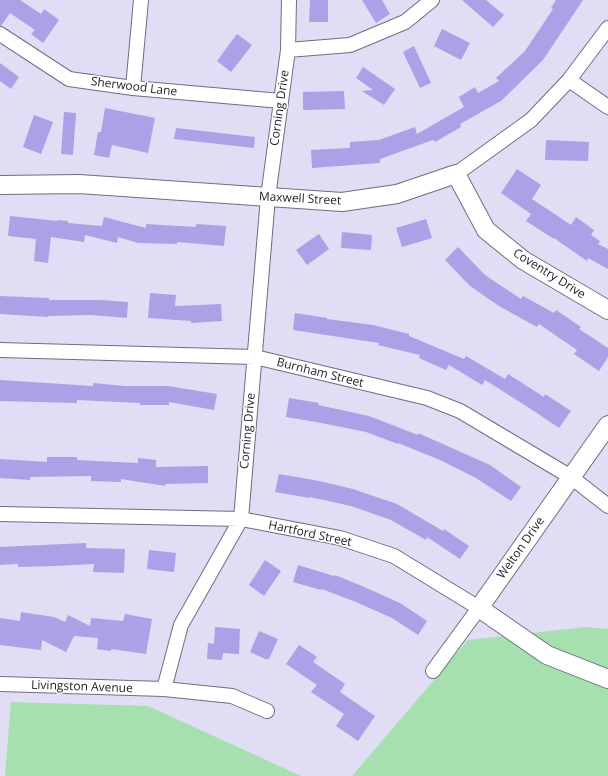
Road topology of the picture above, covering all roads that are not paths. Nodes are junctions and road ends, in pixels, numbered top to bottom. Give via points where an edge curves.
1 (141, 0) edge
2 (289, 0) edge
3 (432, 0) edge
4 (608, 28) edge
5 (0, 34) edge
6 (288, 50) junction
7 (569, 80) junction
8 (133, 88) junction
9 (281, 101) junction
10 (608, 107) edge
11 (456, 174) junction
12 (0, 185) edge
13 (268, 197) junction
14 (608, 310) edge
15 (0, 350) edge
16 (255, 357) junction
17 (608, 425) edge
18 (571, 477) junction
19 (608, 506) edge
20 (0, 514) edge
21 (241, 520) junction
22 (479, 608) junction
23 (433, 671) dead end
24 (608, 680) edge
25 (0, 684) edge
26 (164, 689) junction
27 (267, 711) dead end

1 - 8 street
2 - 6 street, Corning Drive
3 - 6 street via 405,22 350,45
4 - 7 street, Maxwell Street
5 - 8 street, Sherwood Lane via 69,79
6 - 9 street, Corning Drive
7 - 10 street
7 - 11 street, Maxwell Street via 530,120
8 - 9 street, Sherwood Lane
9 - 13 street, Corning Drive
11 - 13 street, Maxwell Street via 397,194 342,202
11 - 14 street, Coventry Drive via 486,230 523,260
12 - 13 street, Maxwell Street via 78,184
13 - 16 street, Corning Drive
15 - 16 street, Burnham Street
16 - 18 street, Burnham Street via 426,398 460,411
16 - 21 street, Corning Drive
17 - 18 street, Welton Drive
18 - 19 street, Burnham Street
18 - 22 street, Welton Drive
20 - 21 street, Hartford Street
21 - 22 street, Hartford Street via 340,538 394,556
21 - 26 street, Corning Drive via 181,625
22 - 23 street, Welton Drive
22 - 24 street, Hartford Street via 547,655
25 - 26 street, Livingston Avenue
26 - 27 street via 232,696

